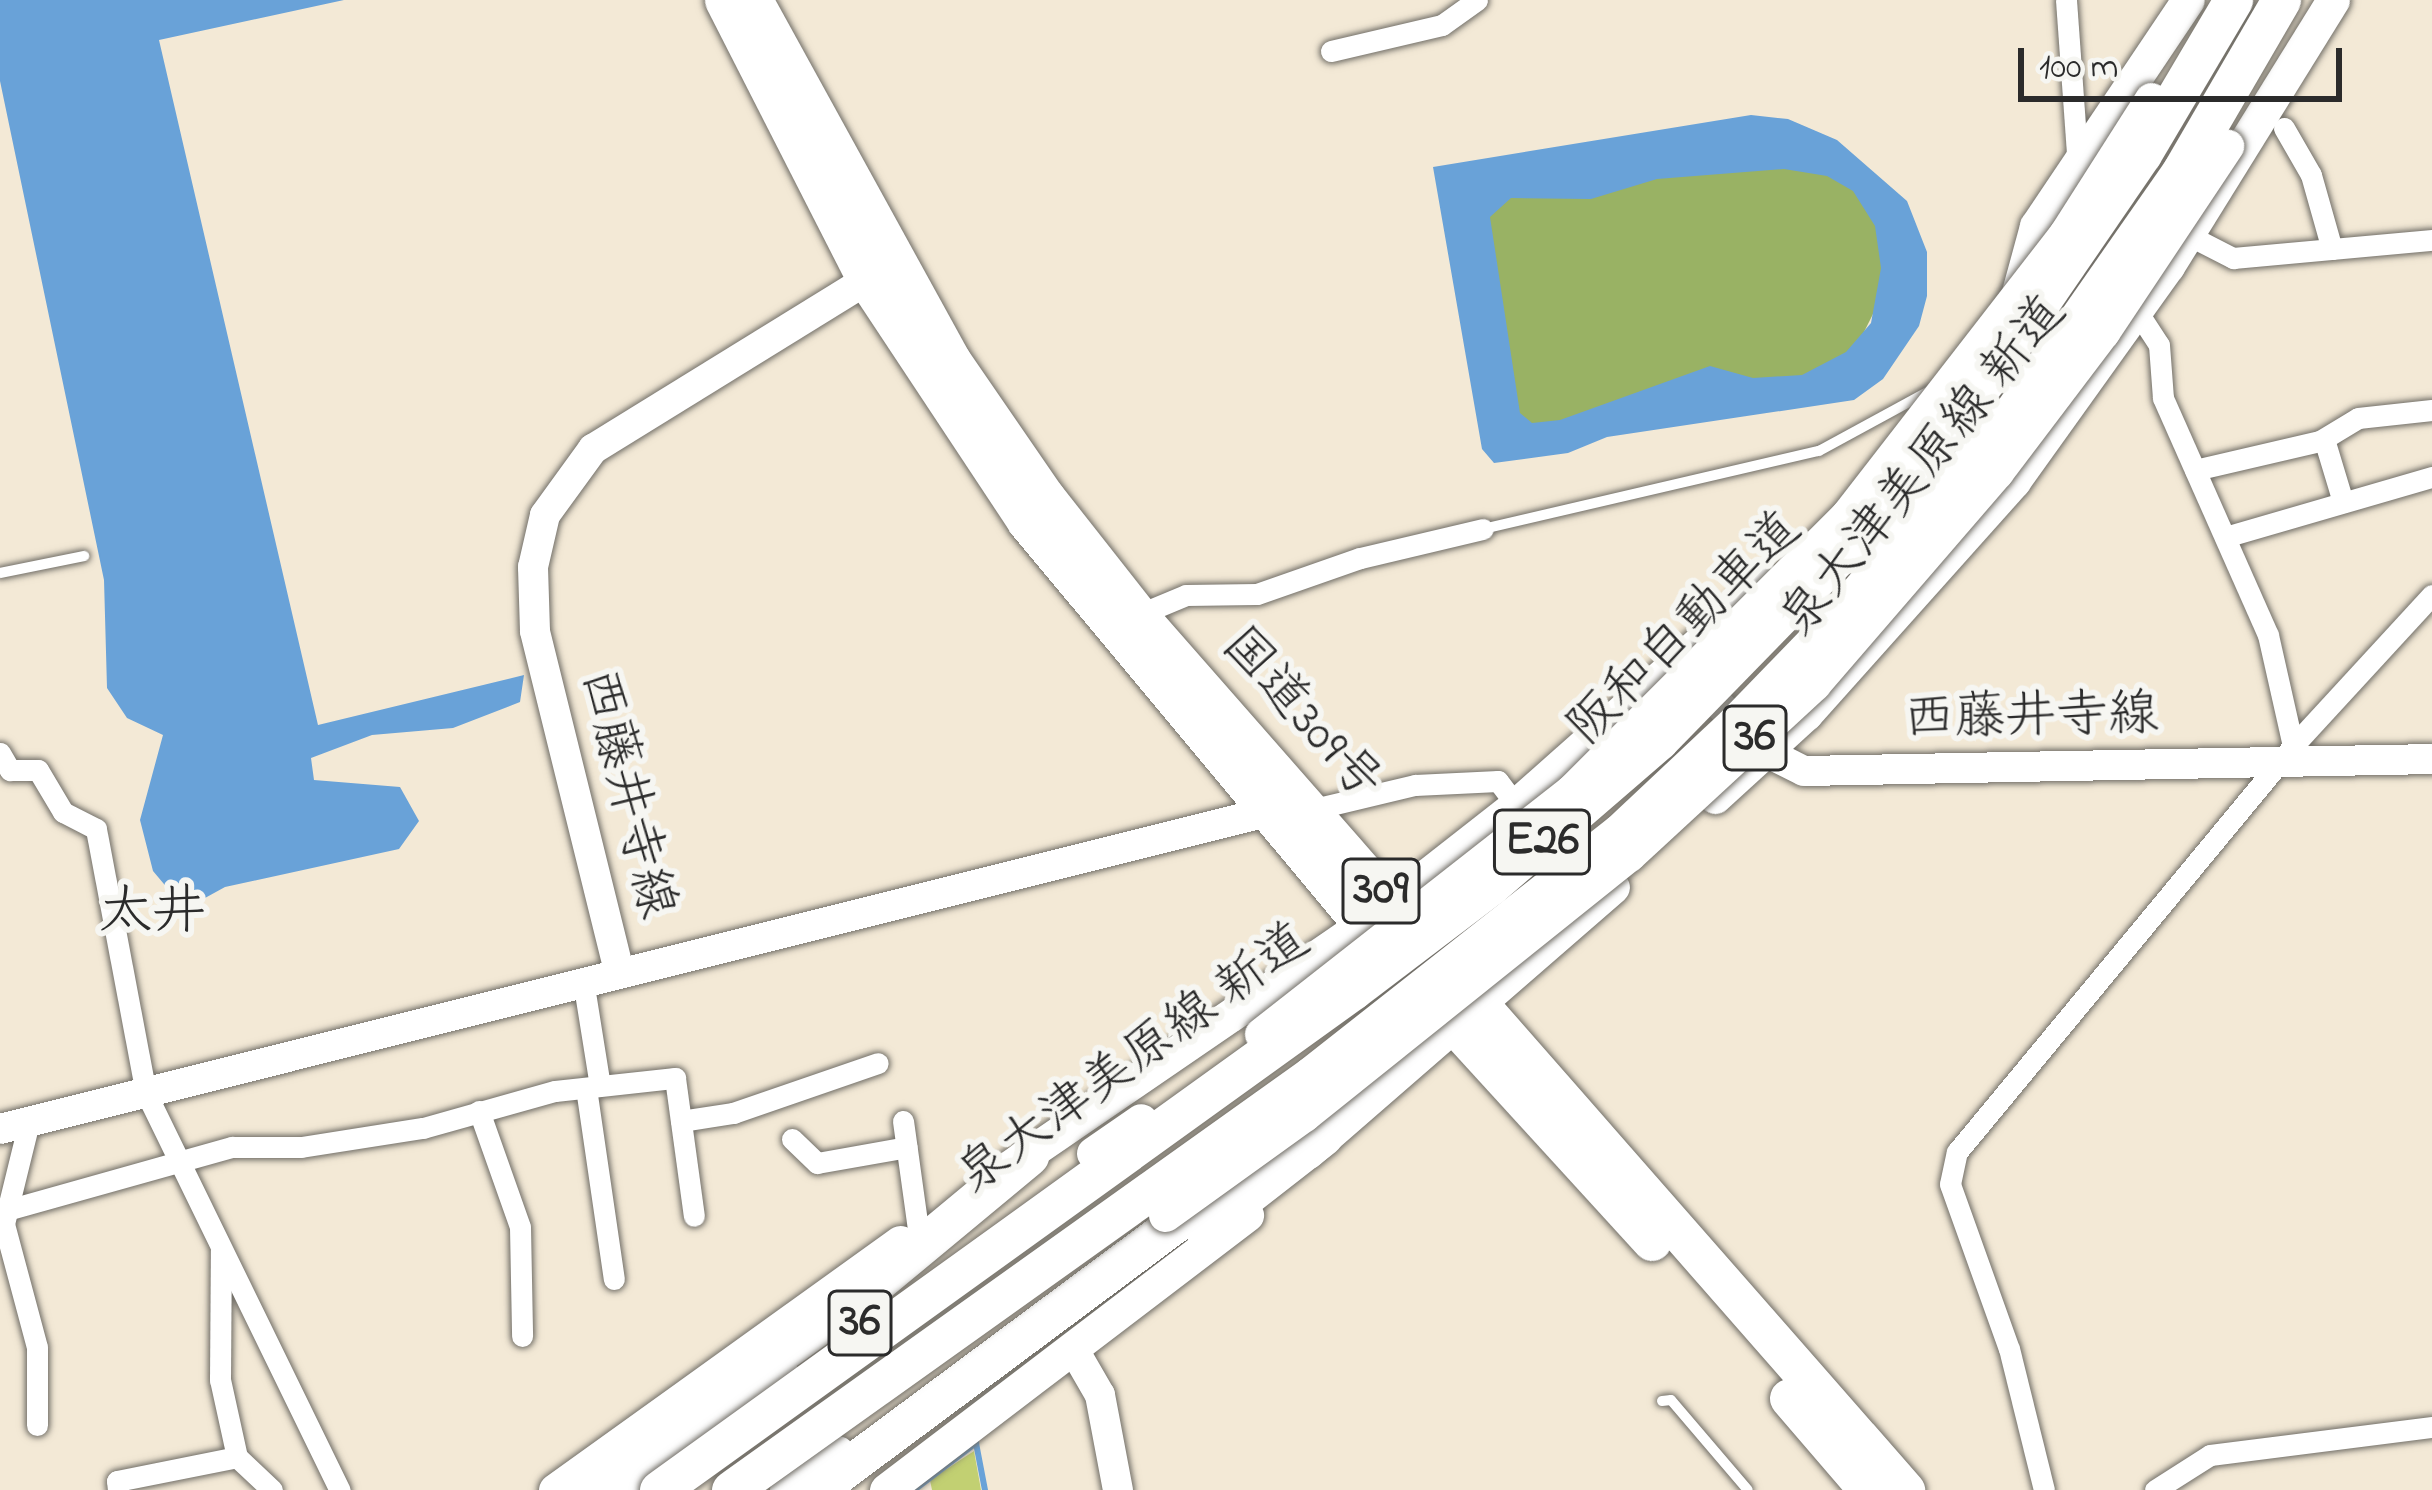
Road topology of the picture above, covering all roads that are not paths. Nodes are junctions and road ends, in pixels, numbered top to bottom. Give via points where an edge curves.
1 (724, 0) edge
2 (753, 0) edge
3 (1478, 0) edge
4 (2066, 0) edge
5 (2188, 0) edge
6 (2206, 0) edge
7 (2233, 0) edge
8 (2282, 0) edge
9 (2313, 0) edge
10 (2333, 0) edge
11 (1331, 51) dead end
12 (2284, 128) dead end
13 (2077, 165) junction
14 (2188, 235) junction
15 (2432, 240) edge
16 (2332, 249) junction
17 (881, 270) junction
18 (2135, 314) junction
19 (2008, 347) junction
20 (2432, 410) edge
21 (2324, 439) junction
22 (2195, 470) junction
23 (2432, 477) edge
24 (2343, 502) junction
25 (1483, 529) joint
26 (2225, 537) junction
27 (84, 556) dead end
28 (0, 573) edge
29 (2432, 595) edge
30 (1138, 615) junction
31 (1675, 660) junction
32 (1766, 752) junction
33 (2286, 754) junction
34 (2432, 759) edge
35 (3, 765) edge
36 (1516, 805) junction
37 (1314, 809) junction
38 (1268, 812) junction
39 (1377, 914) junction
40 (619, 971) junction
41 (583, 980) junction
42 (1470, 1012) junction
43 (878, 1063) dead end
44 (592, 1087) junction
45 (146, 1093) junction
46 (479, 1112) junction
47 (681, 1120) junction
48 (903, 1120) dead end
49 (1314, 1125) junction
50 (14, 1126) edge
51 (793, 1139) dead end
52 (907, 1147) junction
53 (1029, 1156) junction
54 (177, 1161) junction
55 (3, 1212) edge
56 (694, 1216) dead end
57 (1170, 1222) junction
58 (918, 1229) junction
59 (220, 1243) junction
60 (614, 1279) dead end
61 (522, 1336) dead end
62 (1074, 1350) junction
63 (1661, 1401) dead end
64 (37, 1425) dead end
65 (2432, 1427) edge
66 (237, 1457) junction
67 (1862, 1488) edge
68 (118, 1490) edge
69 (272, 1490) edge
70 (340, 1490) edge
71 (555, 1490) edge
72 (591, 1490) edge
73 (624, 1490) edge
74 (659, 1490) edge
75 (731, 1490) edge
76 (786, 1490) edge
77 (816, 1490) edge
78 (844, 1490) edge
79 (886, 1490) edge
80 (1118, 1490) edge
81 (1748, 1490) edge
82 (1905, 1490) edge
83 (2044, 1490) edge
84 (2155, 1490) edge

1 - 17 highway, 国道309号 / 309
2 - 17 highway, 国道309号 / 309
3 - 11 street via 1442,26
4 - 13 street
5 - 13 main road, 36
6 - 73 main road, 泉大津美原線 新道 / 36, bridge via 2065,234 1861,498 1639,726 1475,871
7 - 74 highway, 阪和自動車道 / E26, bridge via 2142,154 1992,373 1871,523 1659,740 1490,886 1353,990
8 - 75 highway, 阪和自動車道 / E26, bridge via 2182,170 2012,414 1737,723 1603,846 1311,1076
9 - 49 main road, 泉大津美原線 新道 / 36, bridge via 2227,146 2063,385 1828,670 1629,855
10 - 14 main road, 36
12 - 16 street via 2312,175
13 - 18 street
13 - 19 main road, 36 via 2024,251
14 - 16 street via 2233,259
14 - 18 main road, 36
15 - 16 street
17 - 30 highway, 国道309号 / 309
17 - 38 highway, 国道309号 / 309 via 1026,521 1140,675
17 - 40 main road, 西藤井寺線 via 592,449 555,492 536,539 535,632
18 - 22 street via 2158,345 2163,398
18 - 32 main road, 36 via 1960,545
19 - 25 lane via 1820,451
19 - 31 main road, 36 via 1978,428 1908,509 1753,590
20 - 21 street via 2358,418
21 - 22 street
21 - 24 street
22 - 26 street
23 - 24 street
24 - 26 street
25 - 30 street via 1360,558 1257,594 1186,595
26 - 33 street via 2282,678
27 - 28 lane
29 - 33 street
30 - 37 highway, 国道309号 / 309
31 - 32 main road, 西藤井寺線
31 - 36 main road, 36
32 - 33 main road, 西藤井寺線 via 1804,771
32 - 42 main road, 36
33 - 34 main road, 西藤井寺線
33 - 83 street via 1970,1131 1950,1168
35 - 45 street via 38,770 63,812 96,829
36 - 37 street via 1498,781 1415,785
36 - 39 main road, 36
37 - 39 highway, 国道309号 / 309
38 - 39 highway, 国道309号 / 309
38 - 40 main road
39 - 42 highway, 国道309号 / 309
39 - 53 main road, 36
40 - 41 main road, 西藤井寺線
41 - 44 street
41 - 45 main road, 西藤井寺線
42 - 49 main road, 36
42 - 67 highway, 国道309号 / 309
42 - 82 highway, 国道309号 / 309
43 - 47 street via 733,1113
44 - 46 street
44 - 47 street via 674,1078
44 - 60 street
45 - 50 main road, 西藤井寺線
45 - 54 street
46 - 54 street via 423,1128 301,1147 232,1147
46 - 61 street via 520,1227
47 - 56 street
48 - 52 street
49 - 57 highway, bridge
49 - 62 main road, 36 via 1227,1234
49 - 78 highway
50 - 55 street
51 - 52 street via 817,1163
52 - 58 street
53 - 58 main road, 36
53 - 72 highway via 870,1288
54 - 55 street
54 - 59 street
55 - 64 street via 37,1347
57 - 76 main road, 36
57 - 77 highway
58 - 71 main road, 36
59 - 66 street via 220,1380
59 - 70 street
62 - 79 main road, 36
62 - 80 main road via 1100,1395
63 - 81 lane via 1671,1400
65 - 84 street via 2307,1451 2210,1455
66 - 68 street via 117,1481
66 - 69 street

